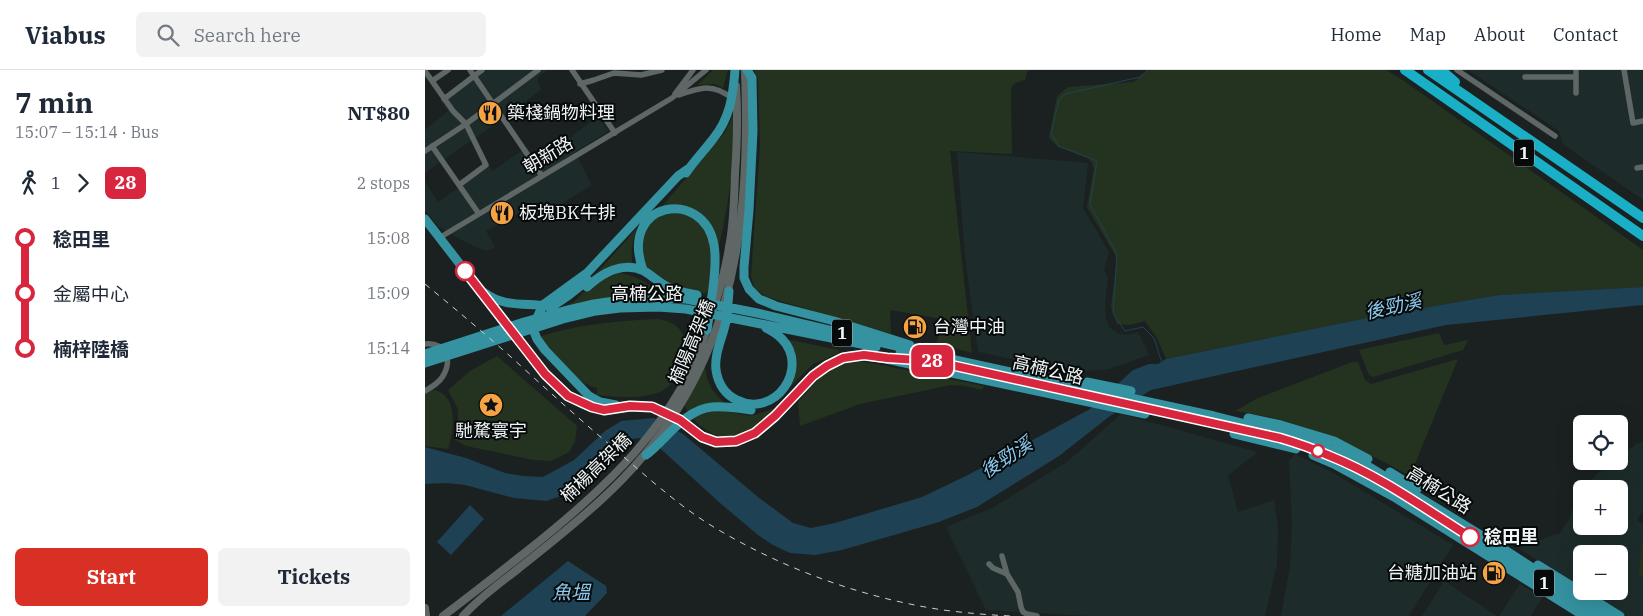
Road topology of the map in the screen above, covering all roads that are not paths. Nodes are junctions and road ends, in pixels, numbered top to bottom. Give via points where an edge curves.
1 (448, 70) edge
2 (470, 70) edge
3 (482, 70) edge
4 (538, 70) edge
5 (572, 70) edge
6 (662, 70) edge
7 (693, 70) edge
8 (706, 70) edge
9 (735, 70) edge
10 (746, 70) edge
11 (1405, 70) edge
12 (1428, 70) edge
13 (1441, 70) edge
14 (1457, 70) edge
15 (1576, 70) edge
16 (1624, 70) edge
17 (425, 71) edge
18 (475, 76) junction
19 (1525, 77) dead end
20 (1576, 77) junction
21 (432, 81) junction
22 (580, 84) junction
23 (1576, 93) dead end
24 (672, 98) junction
25 (444, 99) junction
26 (735, 100) junction
27 (494, 103) junction
28 (1643, 121) edge
29 (466, 124) junction
30 (1518, 132) junction
31 (615, 133) junction
32 (1555, 136) dead end
33 (432, 146) junction
34 (425, 151) edge
35 (688, 169) junction
36 (542, 176) junction
37 (459, 185) junction
38 (479, 214) junction
39 (1643, 218) edge
40 (425, 219) edge
41 (1643, 236) edge
42 (439, 238) junction
43 (643, 270) junction
44 (479, 288) junction
45 (729, 291) junction
46 (543, 305) junction
47 (730, 307) junction
48 (595, 308) junction
49 (524, 322) junction
50 (762, 325) junction
51 (707, 330) junction
52 (425, 344) edge
53 (901, 344) junction
54 (425, 354) edge
55 (887, 354) junction
56 (843, 358) junction
57 (933, 358) junction
58 (425, 362) edge
59 (425, 391) edge
60 (1091, 393) junction
61 (1138, 403) junction
62 (630, 406) junction
63 (646, 455) junction
64 (1002, 556) dead end
65 (989, 564) dead end
66 (1007, 574) junction
67 (465, 599) junction
68 (454, 600) dead end
69 (425, 608) edge
70 (426, 616) edge
71 (443, 616) edge
72 (465, 616) edge
73 (1037, 616) edge
74 (1584, 616) edge
75 (1595, 616) edge
76 (1607, 616) edge
77 (1620, 616) edge

1 - 21 street
2 - 18 street
3 - 18 street
4 - 27 street
5 - 22 street
6 - 22 street via 641,75 614,73
7 - 24 street, 朝新路
8 - 24 street, 朝新路
9 - 26 main road
10 - 45 street, 楠陽高架橋 via 741,217
10 - 53 main road via 752,78 753,131 744,267 749,289 759,299 776,306
11 - 41 highway, 1
12 - 30 highway, 1
13 - 30 highway
14 - 32 street
15 - 20 street
16 - 28 street via 1633,123
17 - 21 street
18 - 25 street
18 - 27 street
19 - 20 street
20 - 23 street
21 - 25 street
22 - 31 street
24 - 26 street, 朝新路 via 707,87
24 - 31 street, 朝新路
25 - 29 street
26 - 35 main road via 714,138
26 - 51 street, 楠楊高架橋 via 730,246
27 - 29 street
27 - 36 street
29 - 33 street
29 - 37 street via 486,164
30 - 39 highway, 1
31 - 36 street, 朝新路
33 - 34 street
33 - 37 street
35 - 46 main road via 677,176 587,273
35 - 49 main road via 590,279
36 - 38 street, 朝新路
37 - 38 street
38 - 42 street, 朝新路
40 - 42 main road
42 - 44 main road
43 - 46 main road via 612,270 573,298 553,306
43 - 47 main road via 670,288
43 - 51 main road via 637,249 644,224 655,215 677,209 688,211 705,223 715,246
44 - 46 main road via 506,303
44 - 62 main road via 528,353 562,391 574,400 597,409
45 - 50 main road via 726,322 716,360 717,377 731,397 747,404 769,401 780,394 791,369 790,353 783,340
45 - 63 street, 楠陽高架橋 via 703,364 676,414
46 - 62 main road via 533,329 545,350 591,398
47 - 48 main road, 高楠公路 / 1 via 686,299 635,298
47 - 53 main road, 高楠公路 / 1
48 - 49 main road, 1
48 - 50 main road, 高楠公路 / 1 via 658,307
48 - 58 main road, 高楠公路 / 1
49 - 54 main road, 1
50 - 55 main road, 高楠公路 / 1
51 - 67 street, 楠楊高架橋 via 681,388 644,444 557,527
52 - 59 street via 435,344 447,356 446,370 437,383
53 - 57 main road, 高楠公路 / 1
53 - 57 main road via 918,348
55 - 56 main road
55 - 57 main road, 高楠公路 / 1
55 - 57 main road via 910,360
56 - 62 main road via 813,376 761,429 736,441 712,441 669,414 652,407
56 - 63 main road via 814,367 776,403 758,410 703,409 684,420
57 - 60 main road, 高楠公路 / 1
57 - 60 main road, 高楠公路 / 1 via 1005,383
60 - 61 main road, 高楠公路 / 1
60 - 61 main road, 高楠公路 / 1
61 - 74 main road, 高楠公路 / 1 via 1318,457 1394,497
61 - 75 main road, 高楠公路 / 1 via 1280,438 1330,455 1380,481
61 - 76 main road, 高楠公路 / 1 via 1280,432 1363,463
61 - 77 main road, 高楠公路 / 1 via 1220,412 1334,441 1397,476
63 - 72 street, 楠陽高架橋 via 603,498 489,592
64 - 66 street
65 - 66 street
66 - 73 street via 1018,592 1023,612
67 - 68 street
67 - 71 street, 楠楊高架橋
69 - 70 street

